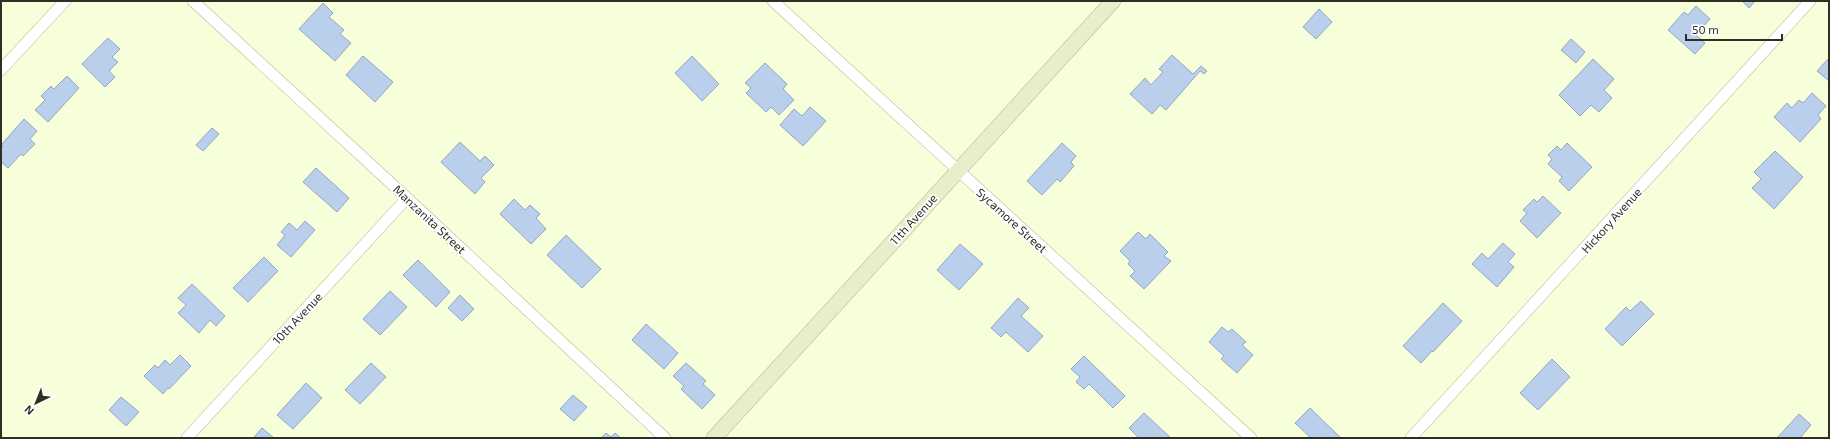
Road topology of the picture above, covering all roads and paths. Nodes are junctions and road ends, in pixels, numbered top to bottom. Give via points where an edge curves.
1 (65, 1) edge
2 (193, 1) edge
3 (773, 1) edge
4 (1113, 1) edge
5 (1810, 1) edge
6 (1, 70) edge
7 (958, 170) junction
8 (407, 198) junction
9 (187, 438) edge
10 (665, 438) edge
11 (714, 438) edge
12 (1251, 438) edge
13 (1411, 438) edge

1 - 6 street
2 - 8 street, Manzanita Street
3 - 7 street, Sycamore Street
4 - 7 main road, 11th Avenue
5 - 13 street, Hickory Avenue
7 - 11 main road, 11th Avenue
7 - 12 street, Sycamore Street
8 - 9 street, 10th Avenue
8 - 10 street, Manzanita Street

